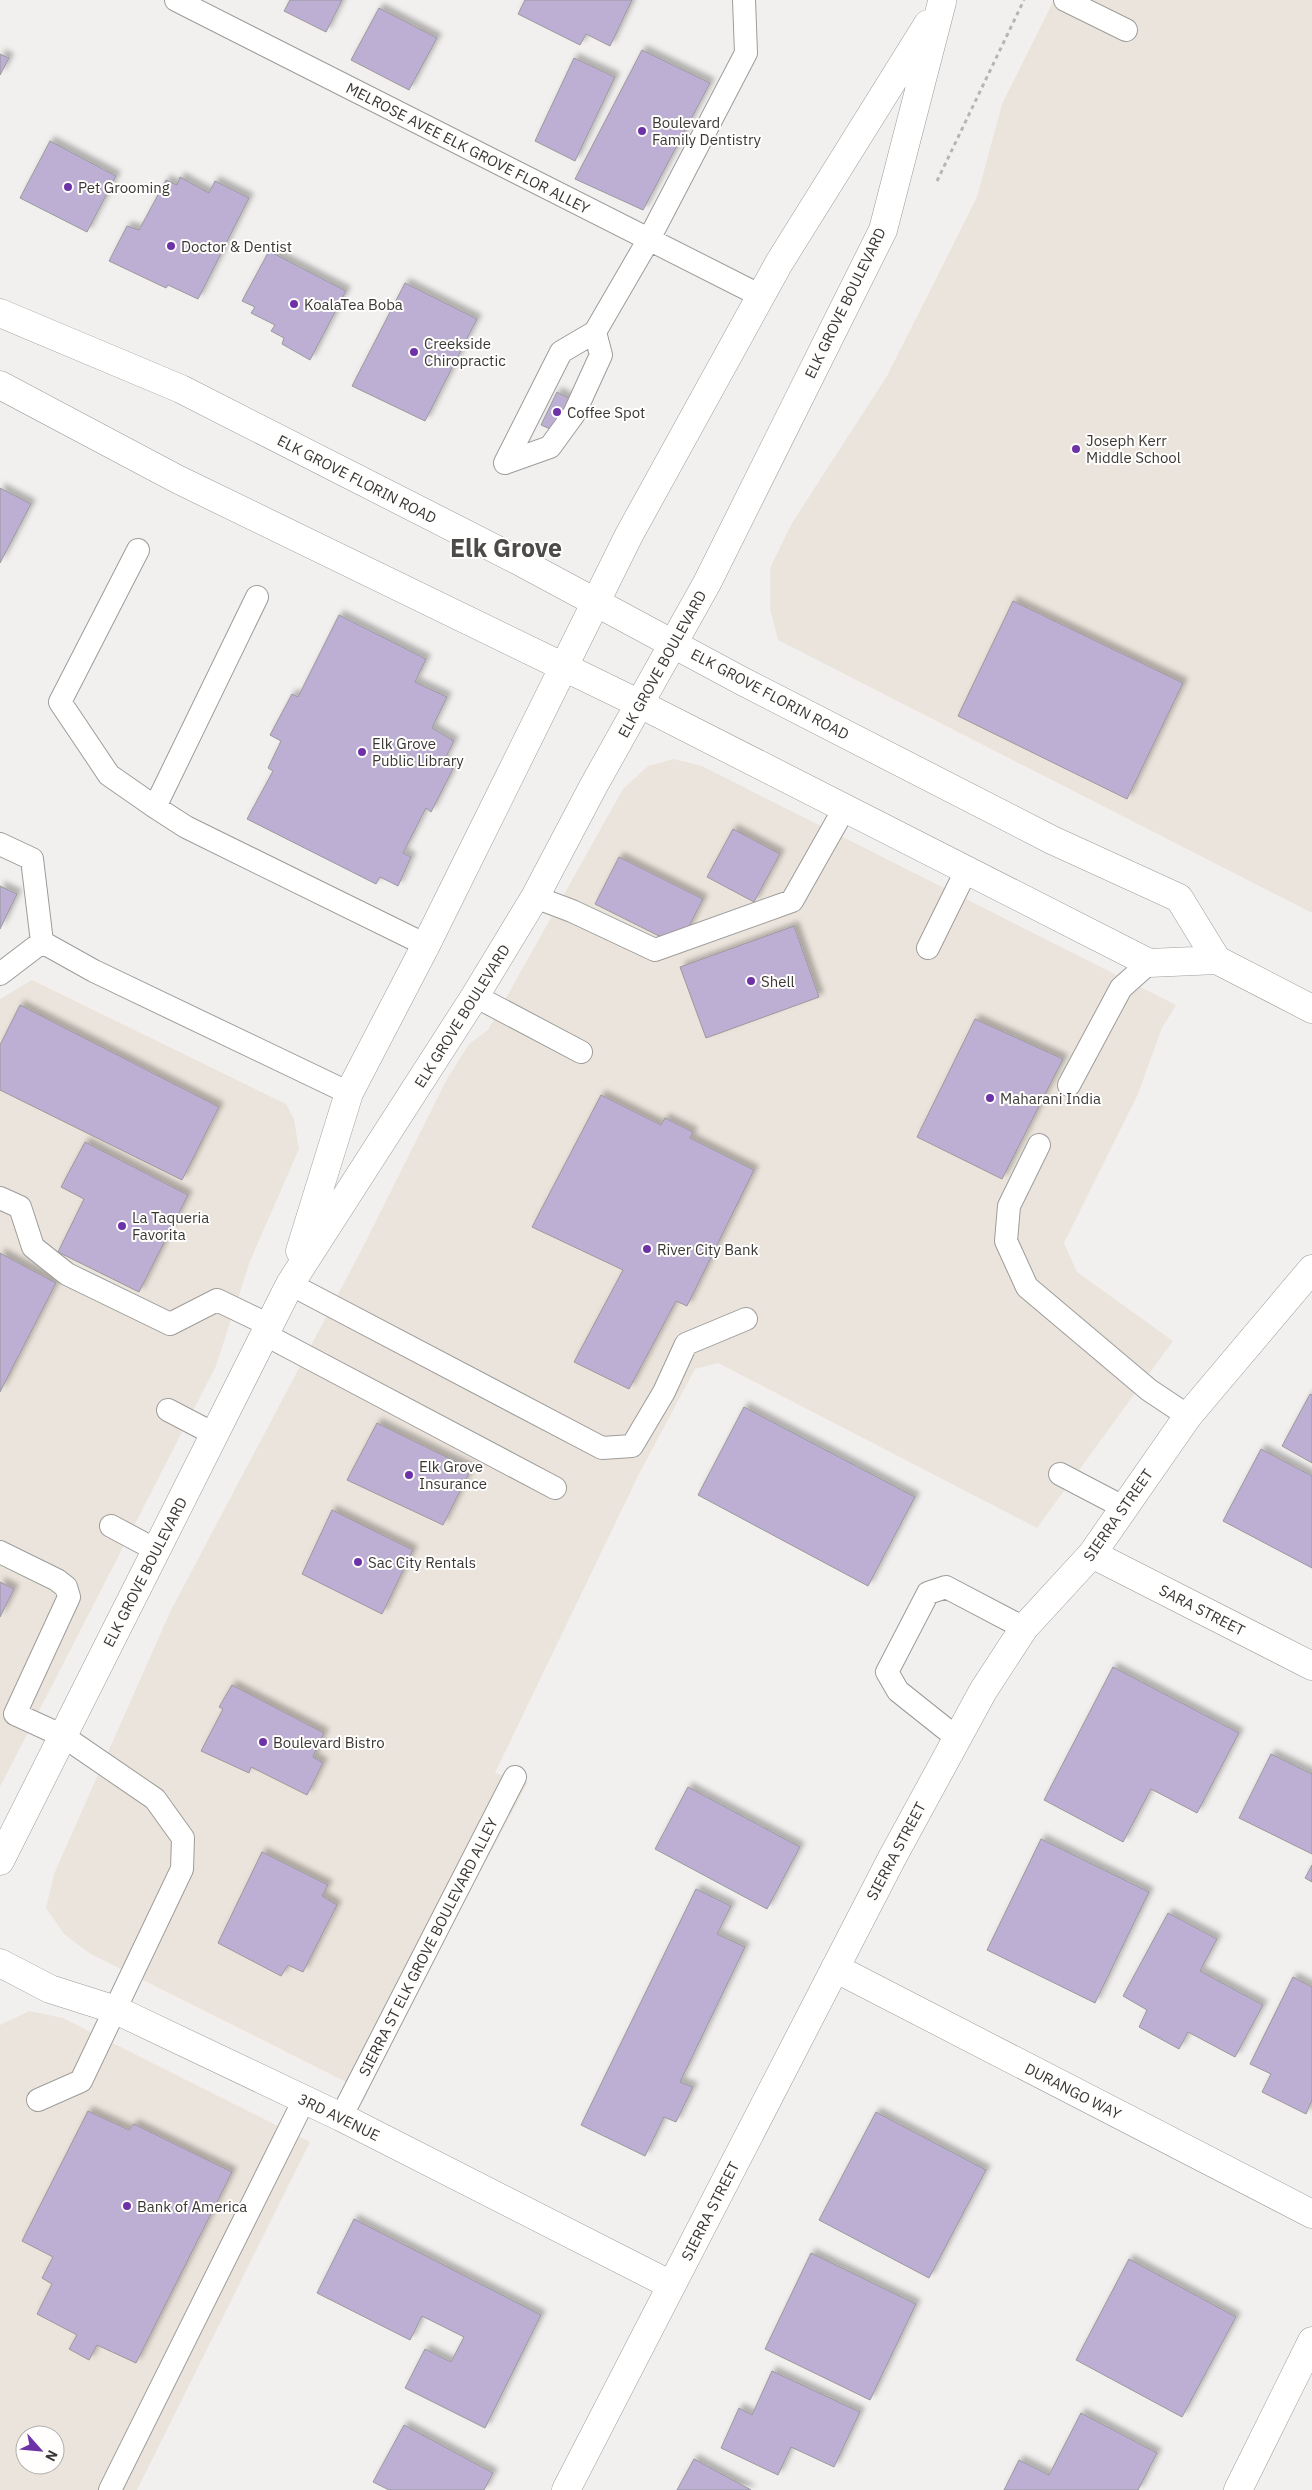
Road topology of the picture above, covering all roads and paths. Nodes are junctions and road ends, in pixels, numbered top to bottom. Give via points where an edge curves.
1 (176, 0) edge
2 (744, 0) edge
3 (1065, 0) edge
4 (941, 1) edge
5 (1126, 30) dead end
6 (649, 239) junction
7 (761, 296) junction
8 (0, 313) edge
9 (594, 332) junction
10 (0, 385) edge
11 (138, 550) dead end
12 (257, 597) dead end
13 (596, 601) junction
14 (674, 643) junction
15 (564, 667) junction
16 (640, 704) junction
17 (155, 807) junction
18 (844, 809) junction
19 (0, 844) edge
20 (967, 869) junction
21 (535, 897) junction
22 (42, 942) junction
23 (426, 945) junction
24 (928, 948) dead end
25 (1217, 960) junction
26 (1149, 964) junction
27 (0, 974) edge
28 (475, 996) junction
29 (1312, 1009) edge
30 (581, 1052) dead end
31 (1070, 1085) dead end
32 (349, 1093) junction
33 (1039, 1145) dead end
34 (10, 1203) edge
35 (1312, 1268) edge
36 (290, 1284) junction
37 (746, 1319) dead end
38 (267, 1329) junction
39 (168, 1410) dead end
40 (1188, 1416) junction
41 (214, 1434) junction
42 (1060, 1474) dead end
43 (555, 1488) dead end
44 (1123, 1507) junction
45 (111, 1526) dead end
46 (156, 1550) junction
47 (0, 1552) edge
48 (1092, 1554) junction
49 (1024, 1628) junction
50 (1312, 1666) edge
51 (8, 1714) edge
52 (63, 1736) junction
53 (958, 1738) junction
54 (515, 1777) dead end
55 (4, 1844) edge
56 (0, 1963) edge
57 (835, 1968) junction
58 (116, 2010) junction
59 (38, 2100) dead end
60 (304, 2100) junction
61 (341, 2118) junction
62 (1312, 2214) edge
63 (671, 2285) junction
64 (1312, 2341) edge
65 (110, 2490) edge
66 (566, 2490) edge
67 (1238, 2490) edge

1 - 6 lane, MELROSE AVEE ELK GROVE FLOR ALLEY
2 - 6 lane via 746,53
3 - 5 lane
4 - 7 main road, ELK GROVE BOULEVARD
4 - 14 main road, ELK GROVE BOULEVARD via 883,230
6 - 7 lane, MELROSE AVEE ELK GROVE FLOR ALLEY
6 - 9 lane
7 - 13 main road, ELK GROVE BOULEVARD
8 - 13 main road, ELK GROVE FLORIN ROAD via 181,390
9 - 9 lane via 561,352 505,463 550,447 574,414 601,355
10 - 15 main road via 177,479
11 - 17 lane via 60,702 109,775
12 - 17 lane
13 - 14 main road, ELK GROVE FLORIN ROAD
13 - 15 main road, ELK GROVE BOULEVARD
14 - 16 main road, ELK GROVE BOULEVARD
14 - 25 main road, ELK GROVE FLORIN ROAD via 1052,840 1179,898
15 - 16 main road
15 - 23 main road, ELK GROVE BOULEVARD
16 - 18 main road
16 - 21 main road, ELK GROVE BOULEVARD
17 - 23 lane via 186,827
18 - 20 main road
18 - 21 lane via 792,901 655,950
19 - 22 lane via 32,859
20 - 24 lane
20 - 26 main road
21 - 28 main road, ELK GROVE BOULEVARD
22 - 27 lane
22 - 32 lane via 94,971
23 - 32 main road, ELK GROVE BOULEVARD
25 - 26 main road
25 - 29 main road
26 - 31 lane via 1121,988
28 - 30 lane
28 - 36 main road, ELK GROVE BOULEVARD
32 - 36 main road, ELK GROVE BOULEVARD
33 - 40 lane via 1009,1206 1006,1241 1027,1287 1149,1390
34 - 38 lane via 32,1247 67,1274 170,1324 217,1300
35 - 40 main road, SIERRA STREET
36 - 37 lane via 602,1448 632,1446 664,1392 686,1344
36 - 38 main road, ELK GROVE BOULEVARD
38 - 41 main road, ELK GROVE BOULEVARD
38 - 43 lane
39 - 41 lane
40 - 44 main road, SIERRA STREET
41 - 46 main road, ELK GROVE BOULEVARD
42 - 44 lane
44 - 48 main road, SIERRA STREET
45 - 46 lane
46 - 52 main road, ELK GROVE BOULEVARD
47 - 51 lane via 57,1580 66,1587 69,1597
48 - 49 main road, SIERRA STREET
48 - 50 main road, SARA STREET
49 - 53 main road, SIERRA STREET via 983,1691
49 - 53 lane via 946,1587 928,1593 887,1672 898,1691
51 - 52 lane
52 - 55 main road, ELK GROVE BOULEVARD
52 - 58 lane via 155,1799 183,1838 182,1869
53 - 57 main road, SIERRA STREET
54 - 61 lane, SIERRA ST ELK GROVE BOULEVARD ALLEY
56 - 58 main road, 3RD AVENUE via 50,1989
57 - 62 main road, DURANGO WAY
57 - 63 main road, SIERRA STREET
58 - 59 lane via 81,2081
58 - 60 main road, 3RD AVENUE
60 - 61 main road, 3RD AVENUE
60 - 65 lane
61 - 63 main road, 3RD AVENUE
63 - 66 main road, SIERRA STREET
64 - 67 main road

